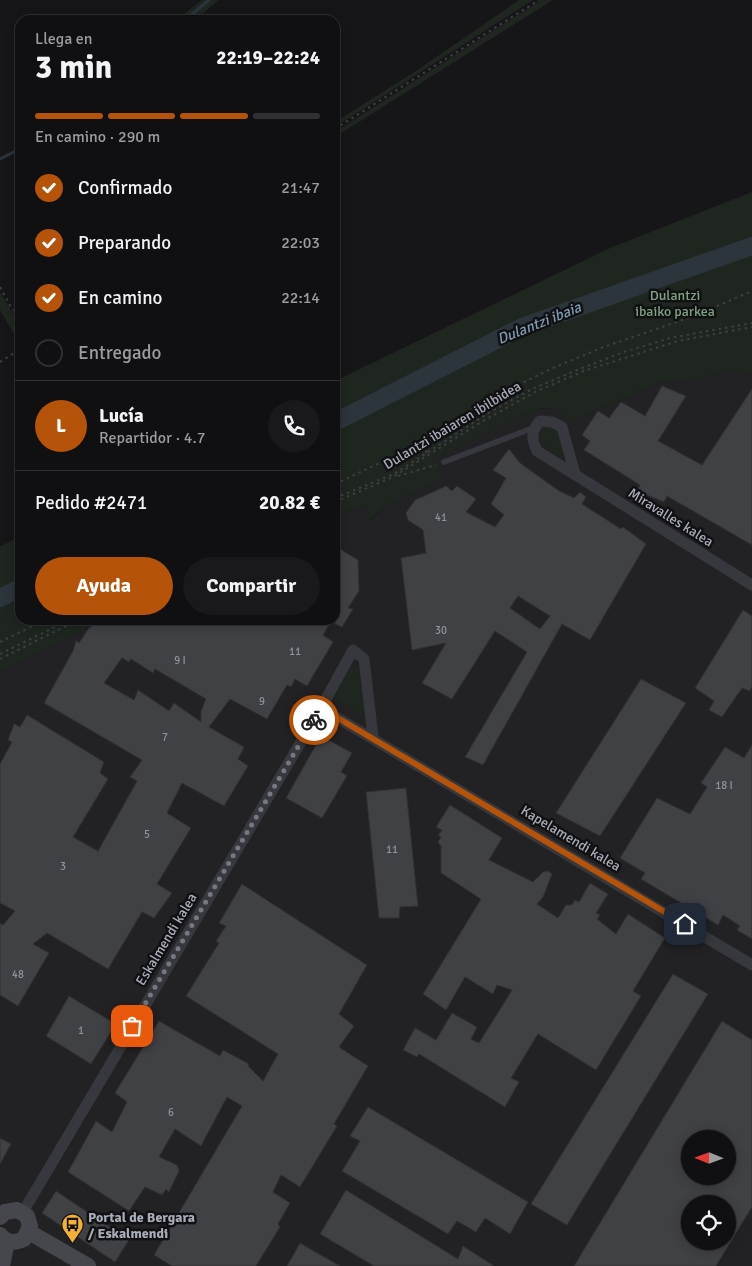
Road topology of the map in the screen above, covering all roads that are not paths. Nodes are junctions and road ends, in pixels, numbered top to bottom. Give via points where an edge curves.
1 (533, 428) junction
2 (444, 462) dead end
3 (575, 474) junction
4 (752, 585) edge
5 (321, 708) junction
6 (374, 737) junction
7 (752, 965) edge
8 (23, 1212) junction
9 (0, 1216) edge
10 (29, 1232) junction
11 (4, 1238) edge
12 (2, 1266) edge
13 (88, 1266) edge

1 - 2 lane
1 - 3 street, Miravalles kalea via 532,441 537,451
1 - 3 street via 540,421 562,427
3 - 4 street, Miravalles kalea
5 - 6 street, Kapelamendi kalea
5 - 6 street via 353,650 364,659
5 - 8 street, Eskalmendi kalea
6 - 7 street, Kapelamendi kalea
8 - 9 street via 11,1210
8 - 10 street via 29,1221
10 - 11 street via 16,1242
10 - 13 street
11 - 12 street

